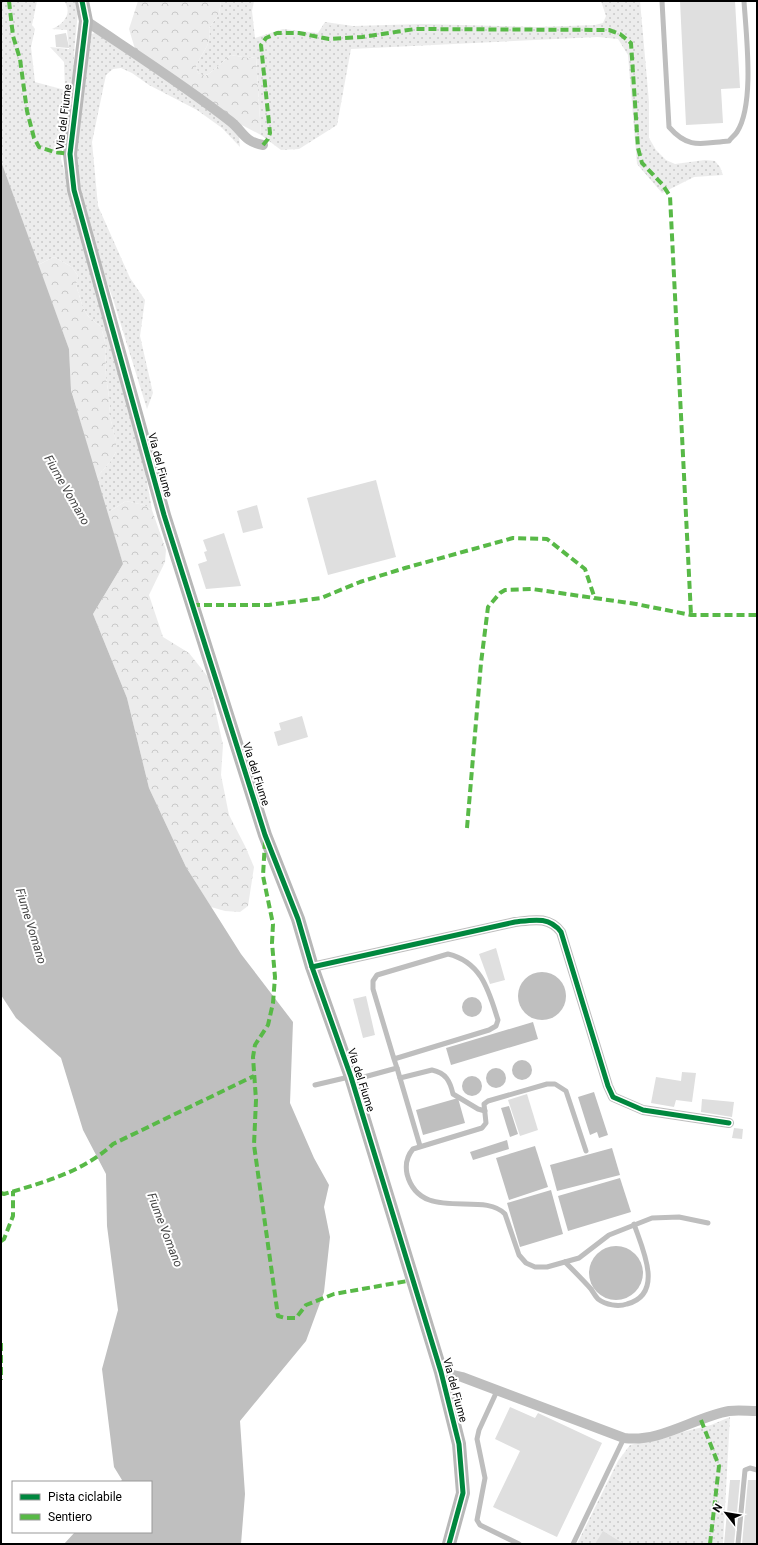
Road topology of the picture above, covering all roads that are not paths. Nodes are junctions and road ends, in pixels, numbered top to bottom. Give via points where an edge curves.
1 (82, 1) edge
2 (662, 1) edge
3 (744, 1) edge
4 (86, 21) junction
5 (263, 145) dead end
6 (312, 967) junction
7 (394, 1059) junction
8 (397, 1068) junction
9 (351, 1078) junction
10 (400, 1078) junction
11 (315, 1085) dead end
12 (485, 1111) junction
13 (728, 1123) dead end
14 (420, 1146) junction
15 (586, 1151) dead end
16 (708, 1223) dead end
17 (634, 1224) junction
18 (565, 1262) junction
19 (441, 1372) junction
20 (497, 1391) junction
21 (757, 1410) edge
22 (624, 1438) junction
23 (757, 1470) edge
24 (449, 1544) edge
25 (519, 1544) edge
26 (573, 1544) edge
27 (738, 1544) edge

1 - 4 street, Via del Fiume
2 - 3 lane via 669,128 685,142 696,144 729,141 737,132 743,117 748,87
4 - 5 street via 194,93 235,125 243,136 254,144
4 - 6 street, Via del Fiume via 70,154 74,190 164,515 265,835 298,919
6 - 9 street, Via del Fiume
6 - 13 street via 515,922 546,920 560,932 613,1097 643,1110
7 - 7 lane via 496,1026 498,1020 487,986 478,972 448,954 377,975 373,981 373,989
7 - 8 lane
8 - 9 lane
8 - 10 lane
9 - 11 lane
9 - 19 street, Via del Fiume
10 - 12 lane via 432,1070 438,1071 447,1078 453,1094
10 - 14 lane
12 - 14 lane via 486,1123 482,1128
12 - 15 lane via 484,1104 488,1101 555,1084 566,1091
14 - 18 lane via 413,1148 408,1154 406,1163 409,1180 420,1195 450,1204 492,1206 500,1209 505,1214 519,1255 526,1263 535,1267 547,1267
16 - 17 lane via 666,1216
17 - 18 lane via 609,1235 579,1258
17 - 18 lane via 649,1273 648,1285 633,1303 621,1306 598,1299
19 - 20 street
19 - 24 street, Via del Fiume via 459,1444 462,1492
20 - 22 street
20 - 25 lane via 477,1439 485,1478 477,1520 480,1525
21 - 22 street via 728,1411 660,1434 635,1440
22 - 26 lane
23 - 27 lane via 745,1470

